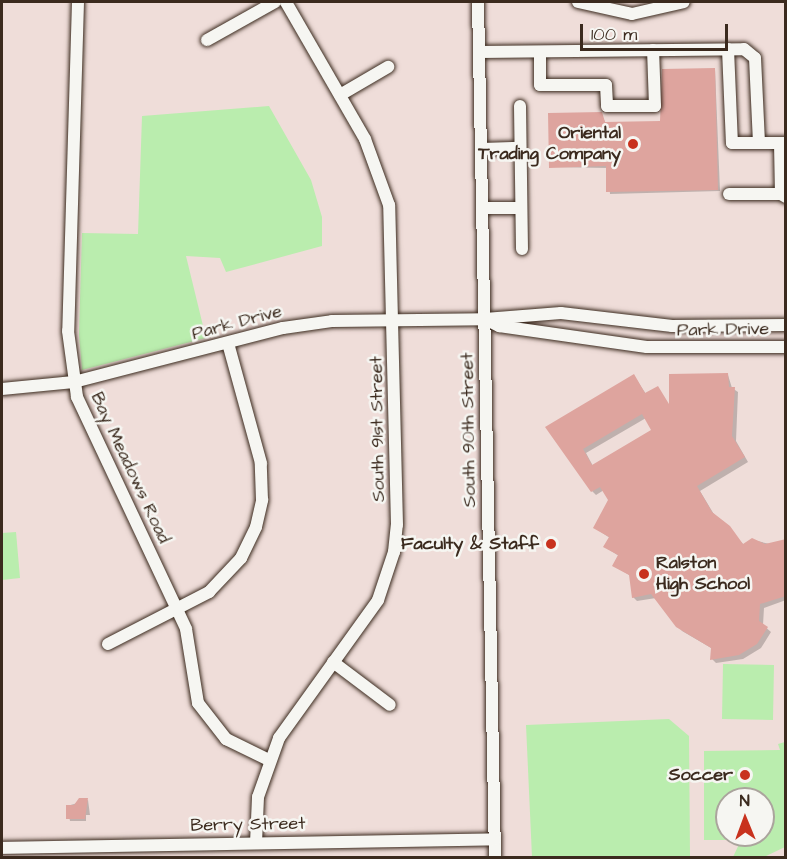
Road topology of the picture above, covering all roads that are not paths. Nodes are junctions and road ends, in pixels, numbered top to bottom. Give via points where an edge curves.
1 (78, 2) edge
2 (275, 2) edge
3 (286, 2) edge
4 (478, 2) edge
5 (578, 2) edge
6 (684, 2) edge
7 (207, 40) dead end
8 (728, 49) junction
9 (652, 50) junction
10 (479, 52) junction
11 (540, 52) junction
12 (388, 67) dead end
13 (340, 95) junction
14 (520, 106) dead end
15 (759, 143) junction
16 (783, 143) edge
17 (520, 148) junction
18 (482, 149) junction
19 (729, 194) dead end
20 (783, 195) edge
21 (483, 208) junction
22 (521, 208) junction
23 (522, 249) dead end
24 (485, 319) junction
25 (394, 320) junction
26 (786, 325) edge
27 (228, 343) junction
28 (786, 347) edge
29 (74, 382) junction
30 (2, 389) edge
31 (177, 610) junction
32 (108, 644) dead end
33 (333, 662) junction
34 (390, 705) dead end
35 (269, 760) junction
36 (495, 839) junction
37 (256, 843) junction
38 (2, 848) edge
39 (495, 858) edge

1 - 29 street, Bay Meadows Road via 68,331
2 - 7 street
3 - 13 street, South 91st Street
4 - 10 street, South 90th Street
5 - 6 street via 632,14
8 - 9 street
8 - 15 street via 744,49 755,58
8 - 15 street via 732,143
9 - 11 street
9 - 11 street via 655,106 607,106 606,84 540,85
10 - 11 street
10 - 18 street, South 90th Street
12 - 13 street
13 - 25 street, South 91st Street via 375,160 389,205
14 - 17 street
15 - 16 street
16 - 20 street
17 - 18 street
17 - 22 street
18 - 21 street, South 90th Street
19 - 20 street
21 - 22 street
21 - 24 street, South 90th Street
22 - 23 street
24 - 25 street, Park Drive
24 - 26 street, Park Drive via 561,313 672,326
24 - 28 street, Park Drive via 498,326 646,347
24 - 36 street, South 90th Street
25 - 27 street, Park Drive via 308,323
25 - 33 street, South 91st Street via 394,552 378,600
27 - 29 street, Park Drive
27 - 31 street via 261,463 260,511 250,543 231,570 209,592
29 - 30 street, Park Drive
29 - 31 street, Bay Meadows Road via 88,426
31 - 32 street
31 - 35 street, Bay Meadows Road via 189,641 194,692 206,718 231,743
33 - 34 street
33 - 35 street, South 91st Street via 286,724
35 - 37 street, South 91st Street via 258,797
36 - 37 street, Berry Street
36 - 39 street, South 90th Street
37 - 38 street, Berry Street

